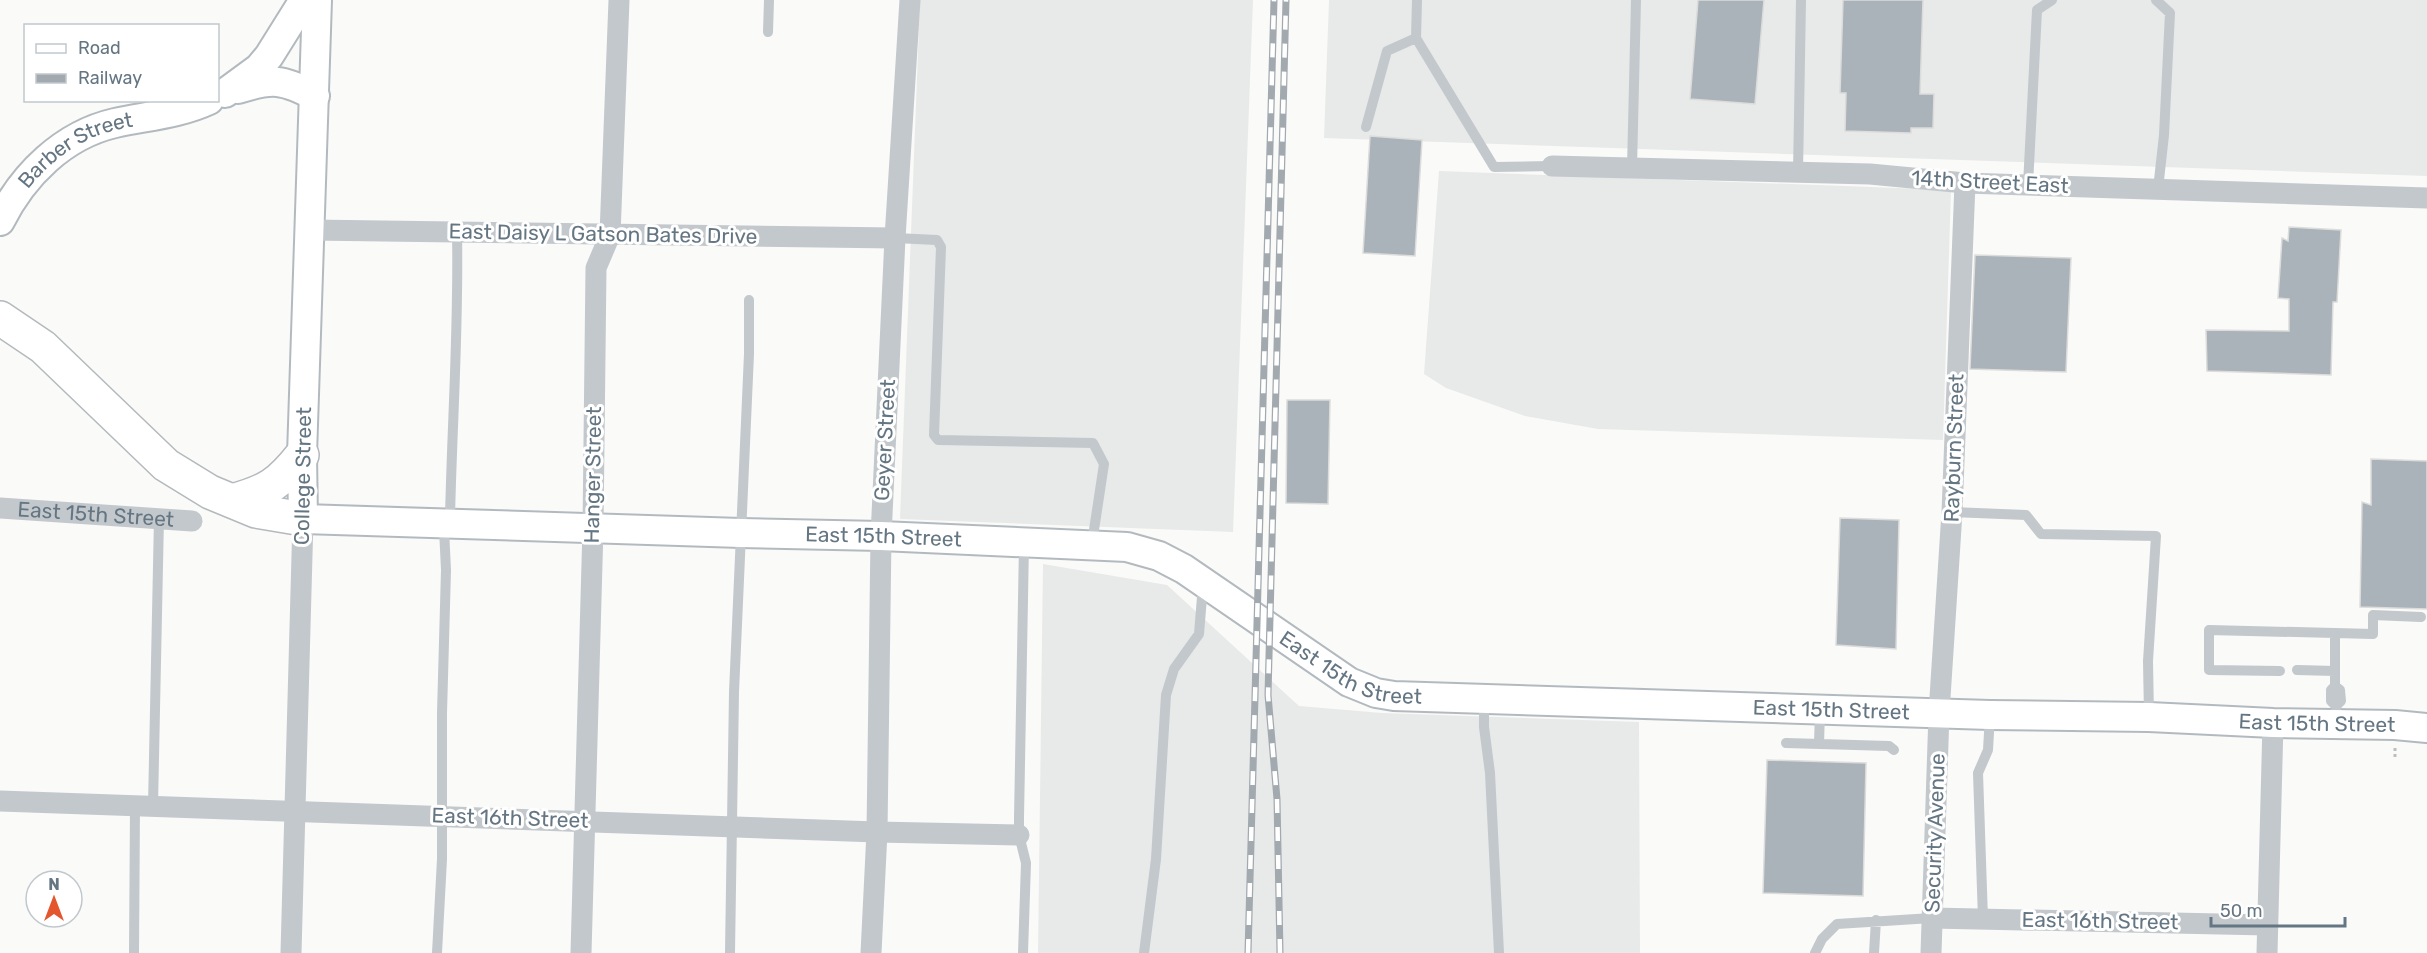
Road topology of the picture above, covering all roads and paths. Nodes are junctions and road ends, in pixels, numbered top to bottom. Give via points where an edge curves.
1 (304, 0) edge
2 (317, 0) edge
3 (620, 0) edge
4 (769, 0) edge
5 (910, 0) edge
6 (1417, 0) edge
7 (1636, 0) edge
8 (1801, 0) edge
9 (2052, 0) edge
10 (2156, 0) edge
11 (768, 32) dead end
12 (1416, 38) junction
13 (269, 56) junction
14 (316, 61) junction
15 (219, 96) edge
16 (219, 96) edge
17 (315, 96) junction
18 (203, 102) edge
19 (1366, 127) dead end
20 (1552, 166) joint
21 (1632, 168) junction
22 (1798, 173) junction
23 (1965, 183) junction
24 (2028, 185) junction
25 (2158, 189) junction
26 (2427, 198) edge
27 (0, 221) edge
28 (310, 230) junction
29 (458, 232) junction
30 (610, 235) junction
31 (895, 238) junction
32 (749, 300) dead end
33 (0, 318) edge
34 (302, 454) junction
35 (232, 501) junction
36 (0, 508) edge
37 (1952, 512) junction
38 (159, 518) junction
39 (303, 519) junction
40 (192, 521) dead end
41 (447, 523) junction
42 (593, 528) junction
43 (741, 533) junction
44 (881, 536) junction
45 (1024, 541) junction
46 (1092, 544) junction
47 (1203, 582) junction
48 (2421, 617) dead end
49 (2335, 633) junction
50 (2297, 670) dead end
51 (2335, 671) junction
52 (2280, 672) dead end
53 (1484, 699) junction
54 (1820, 709) junction
55 (1939, 713) junction
56 (1990, 715) junction
57 (2336, 715) junction
58 (2149, 717) junction
59 (2274, 723) junction
60 (2427, 728) edge
61 (1786, 743) dead end
62 (1819, 744) junction
63 (1894, 750) dead end
64 (0, 801) edge
65 (144, 806) junction
66 (294, 811) junction
67 (442, 816) junction
68 (584, 820) junction
69 (733, 826) junction
70 (877, 832) junction
71 (1019, 835) junction
72 (1932, 918) junction
73 (1983, 918) junction
74 (1876, 920) junction
75 (2267, 925) junction
76 (134, 953) edge
77 (291, 953) edge
78 (437, 953) edge
79 (581, 953) edge
80 (730, 953) edge
81 (871, 953) edge
82 (1023, 953) edge
83 (1144, 953) edge
84 (1499, 953) edge
85 (1815, 953) edge
86 (1874, 953) edge
87 (1931, 953) edge
88 (2267, 953) edge

1 - 13 street, Barber Street
2 - 14 street, College Street
3 - 30 street, Hanger Street
4 - 11 lane
5 - 31 street, Geyer Street
6 - 12 lane
7 - 21 lane
8 - 22 lane
9 - 24 lane via 2037,10
10 - 25 lane via 2170,13
12 - 19 lane via 1387,51
12 - 20 lane via 1494,167
13 - 14 street
13 - 15 street, Barber Street via 259,68
14 - 17 street, College Street
16 - 17 street, Barber Street via 261,81 274,81
17 - 28 street, College Street
18 - 27 street, Barber Street via 171,113 113,123 77,137 33,171
20 - 21 street, 14th Street East
21 - 22 street, 14th Street East
22 - 23 street, 14th Street East via 1870,174
23 - 24 street, 14th Street East
23 - 37 street, Rayburn Street
24 - 25 street, 14th Street East
25 - 26 street, 14th Street East
28 - 29 street, East Daisy L Gatson Bates Drive
28 - 34 street, College Street
29 - 30 street, East Daisy L Gatson Bates Drive
29 - 41 lane via 458,316
30 - 31 street, East Daisy L Gatson Bates Drive
30 - 42 street, Hanger Street via 596,268
31 - 44 street, Geyer Street
31 - 46 lane via 937,240 941,247 934,435 938,440 1093,443 1104,464
32 - 43 lane
33 - 35 highway via 43,347 166,465
34 - 35 highway via 283,479 257,494
34 - 39 street, College Street
35 - 39 highway via 256,511
36 - 38 street, East 15th Street
37 - 55 street, Rayburn Street
37 - 58 lane via 2026,515 2041,534 2156,536 2148,661
38 - 40 street, East 15th Street
38 - 65 lane
39 - 41 street, East 15th Street
39 - 66 street, College Street
41 - 42 street, East 15th Street
41 - 67 lane
42 - 43 street, East 15th Street
42 - 68 street, Hanger Street
43 - 44 street, East 15th Street
43 - 69 lane
44 - 45 street, East 15th Street
44 - 70 street, Geyer Street
45 - 46 street, East 15th Street
45 - 71 lane
46 - 47 street, East 15th Street via 1151,553
47 - 53 street, East 15th Street via 1332,671 1376,693
47 - 83 lane via 1199,634 1174,669 1166,695 1156,859
48 - 49 lane via 2373,615 2373,634
49 - 51 lane
49 - 52 lane via 2209,630 2209,670
50 - 51 lane
51 - 57 lane via 2331,701
53 - 54 street, East 15th Street
53 - 84 lane
54 - 55 street, East 15th Street
54 - 62 lane
55 - 56 street, East 15th Street
55 - 72 street, Security Avenue
56 - 58 street, East 15th Street
56 - 73 lane via 1988,750 1978,773
57 - 59 street, East 15th Street
57 - 60 street, East 15th Street
58 - 59 street, East 15th Street
59 - 75 street
61 - 62 lane
62 - 63 lane via 1889,746
64 - 65 street, East 16th Street
65 - 66 street, East 16th Street
65 - 76 lane
66 - 67 street, East 16th Street
66 - 77 street, College Street
67 - 68 street, East 16th Street
67 - 78 lane
68 - 69 street, East 16th Street
68 - 79 street, Hanger Street
69 - 70 street, East 16th Street
69 - 80 lane
70 - 71 street, East 16th Street
70 - 81 street, Geyer Street
71 - 82 lane via 1026,863
72 - 73 street, East 16th Street
72 - 74 lane
72 - 87 street, Security Avenue
73 - 75 street, East 16th Street
74 - 85 lane via 1837,924
74 - 86 lane
75 - 88 street

